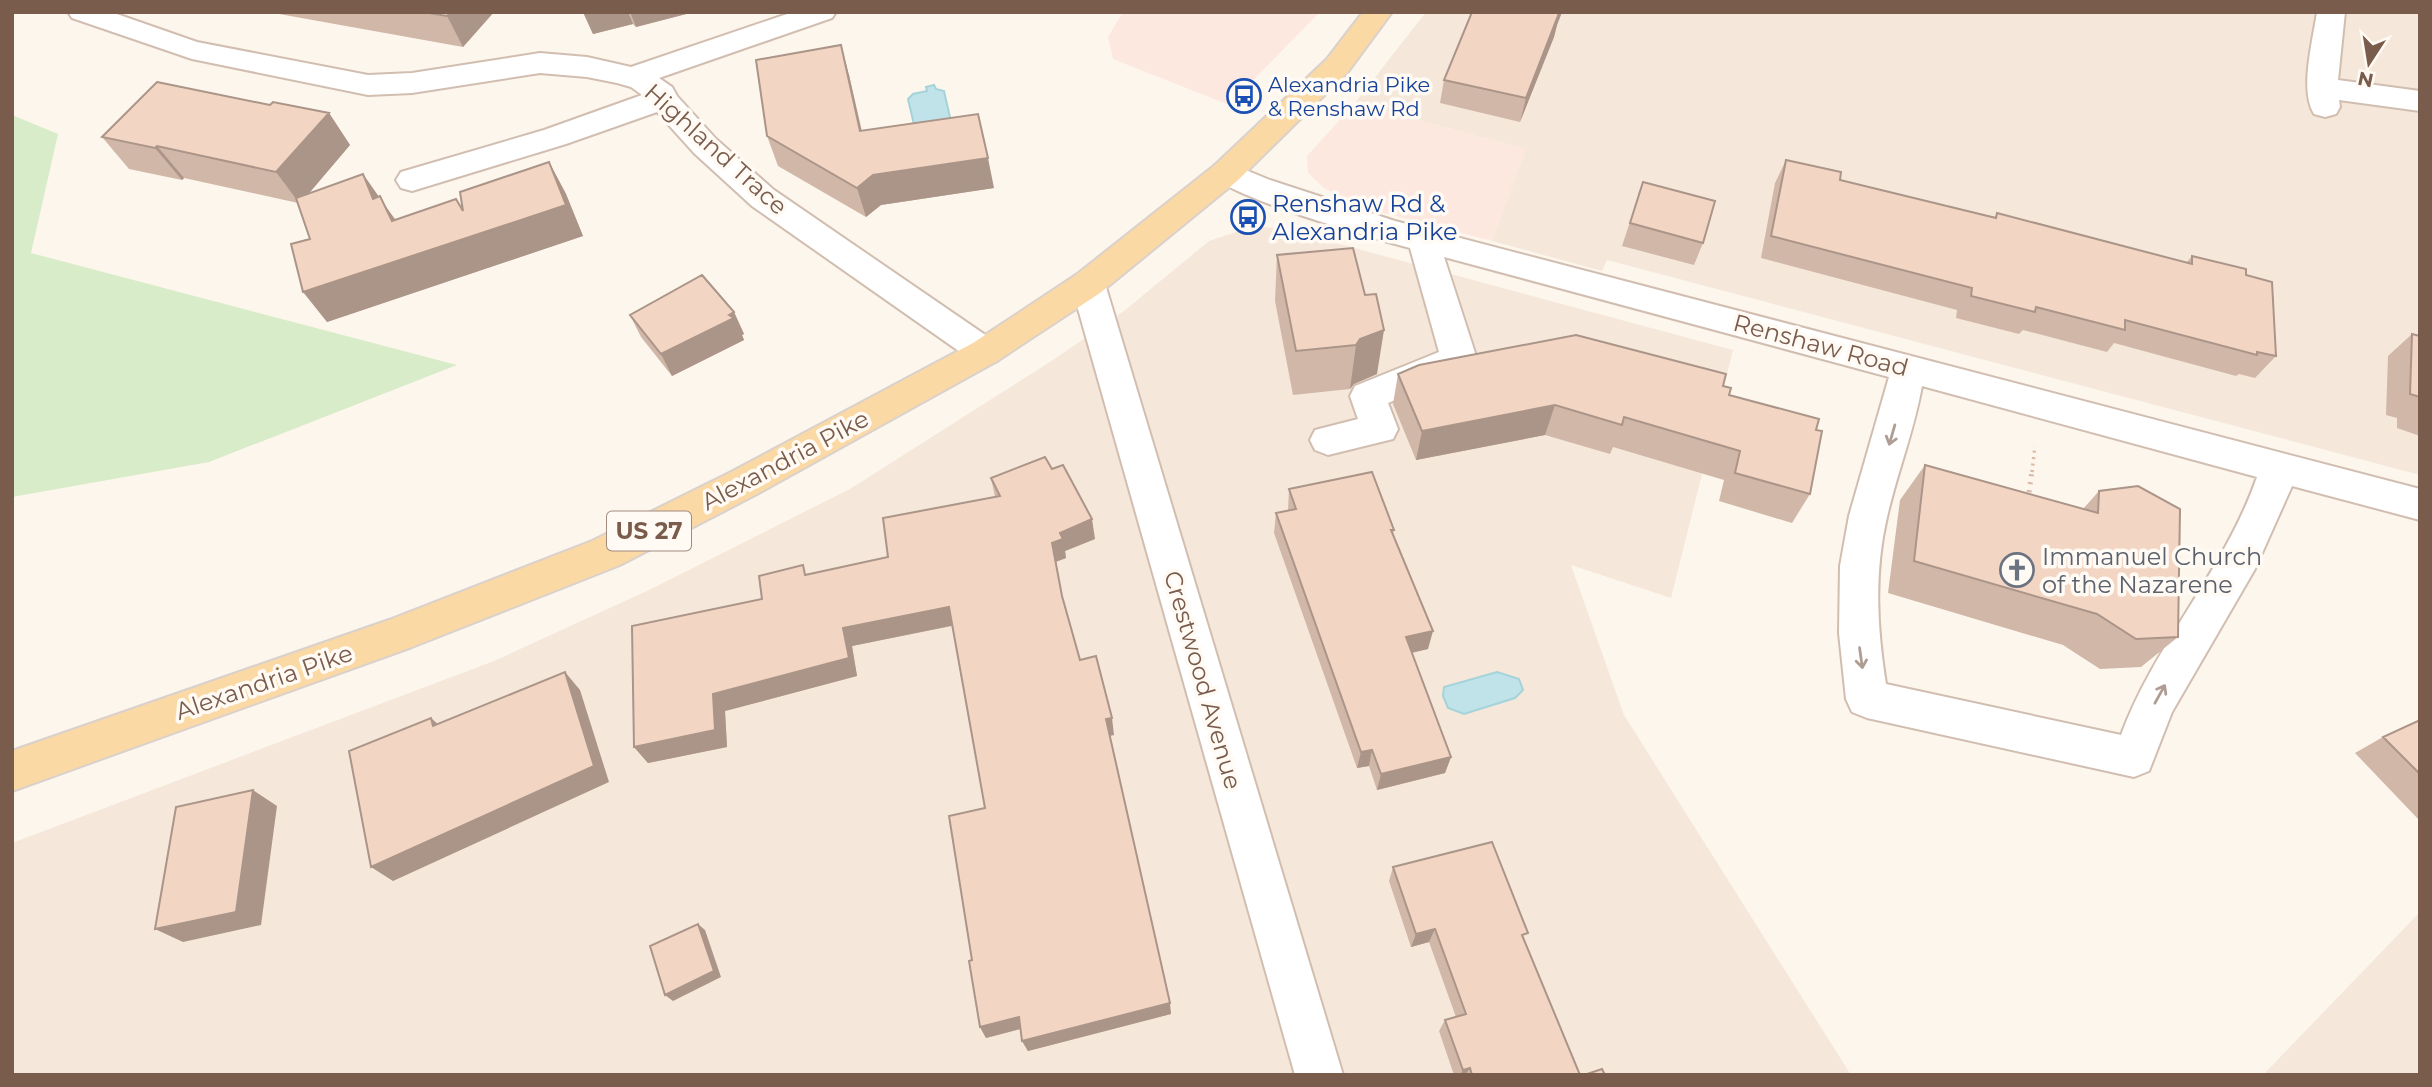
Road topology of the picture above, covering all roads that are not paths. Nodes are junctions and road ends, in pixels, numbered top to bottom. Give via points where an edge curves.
1 (82, 12) edge
2 (822, 12) edge
3 (1378, 12) edge
4 (2331, 12) edge
5 (630, 78) junction
6 (662, 99) junction
7 (2420, 101) edge
8 (1226, 173) junction
9 (412, 180) dead end
10 (1425, 240) junction
11 (1088, 284) junction
12 (985, 352) junction
13 (1908, 368) junction
14 (1328, 440) dead end
15 (2279, 468) junction
16 (2420, 505) edge
17 (12, 772) edge
18 (1319, 1075) edge

1 - 5 street, Highland Trace via 192,50 368,85 412,83 540,63 587,66
2 - 5 street
3 - 8 main road, Alexandria Pike / US 27 via 1337,66
4 - 7 street via 2324,97
5 - 6 street, Highland Trace via 641,80
6 - 9 street
6 - 12 street, Highland Trace via 763,198
8 - 10 street, Renshaw Road via 1259,188
8 - 11 main road, Alexandria Pike / US 27
10 - 13 street, Renshaw Road
10 - 14 street via 1459,359 1368,396 1380,429
11 - 12 main road, Alexandria Pike / US 27
11 - 18 street, Crestwood Avenue
12 - 17 main road, Alexandria Pike / US 27 via 606,553 398,635
13 - 15 street, Renshaw Road
13 -> 15 street via 1859,565 1857,626 1867,699 2134,757 2157,700 2261,516
15 - 16 street, Renshaw Road

